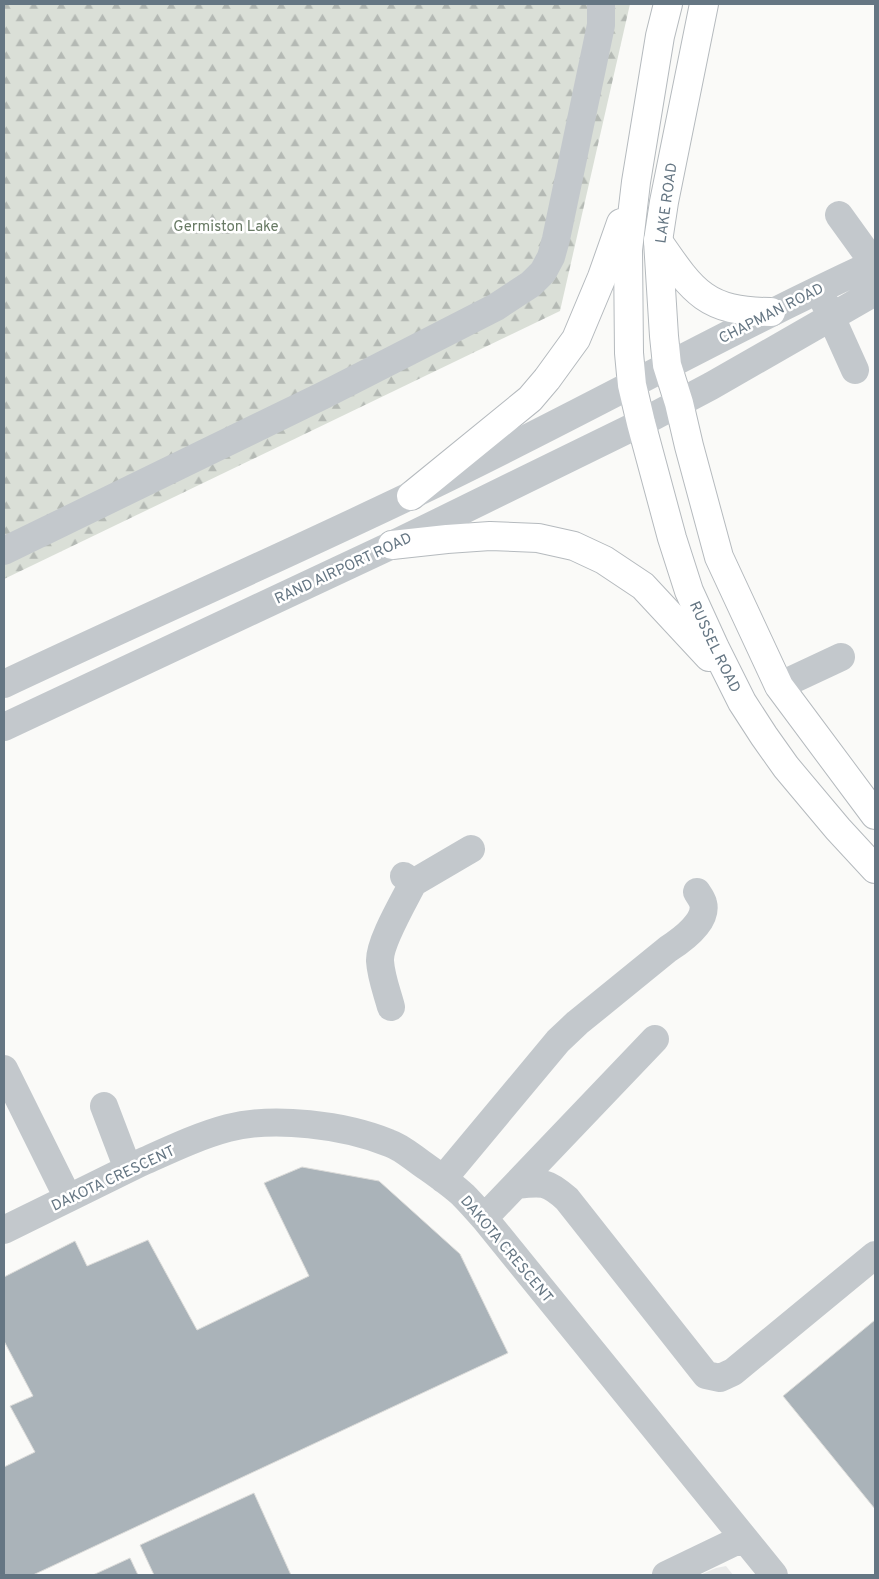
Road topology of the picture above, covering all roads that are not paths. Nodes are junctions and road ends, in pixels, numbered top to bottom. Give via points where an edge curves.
1 (601, 4) edge
2 (668, 4) edge
3 (704, 4) edge
4 (636, 182) junction
5 (839, 215) dead end
6 (658, 242) junction
7 (875, 264) edge
8 (818, 289) junction
9 (875, 292) edge
10 (771, 312) junction
11 (830, 316) junction
12 (667, 365) junction
13 (855, 370) dead end
14 (632, 385) junction
15 (679, 403) junction
16 (640, 422) junction
17 (411, 496) junction
18 (392, 545) junction
19 (4, 551) edge
20 (78, 649) junction
21 (841, 657) dead end
22 (732, 682) junction
23 (4, 684) edge
24 (94, 684) junction
25 (779, 686) junction
26 (4, 726) edge
27 (875, 815) edge
28 (471, 849) dead end
29 (875, 869) edge
30 (697, 892) dead end
31 (391, 1007) dead end
32 (655, 1039) dead end
33 (4, 1069) edge
34 (104, 1106) dead end
35 (128, 1169) junction
36 (443, 1179) junction
37 (516, 1185) junction
38 (68, 1198) junction
39 (484, 1218) junction
40 (4, 1230) edge
41 (875, 1255) edge
42 (744, 1538) junction
43 (666, 1575) edge
44 (774, 1575) edge

1 - 19 street via 601,25 556,239 543,272 531,284 496,307 324,395
2 - 4 main road, LAKE ROAD
3 - 6 main road, LAKE ROAD
4 - 14 main road, LAKE ROAD via 628,250
4 - 17 main road via 576,339 548,379 530,399
5 - 7 street
6 - 10 main road via 679,271 709,301 739,311
6 - 12 main road, LAKE ROAD
7 - 8 street, CHAPMAN ROAD
8 - 10 street, CHAPMAN ROAD
8 - 11 street
9 - 11 street, CHAPMAN ROAD
10 - 12 street, CHAPMAN ROAD
11 - 13 street
11 - 15 street, CHAPMAN ROAD
12 - 14 street
12 - 15 main road, LAKE ROAD
14 - 16 main road, RUSSEL ROAD
14 - 17 street
15 - 16 street, RAND AIRPORT ROAD
15 - 25 main road via 719,557
16 - 18 street, RAND AIRPORT ROAD
16 - 22 main road, RUSSEL ROAD via 689,591
17 - 20 street
18 - 22 main road via 490,536 538,538 574,546 604,560 643,586
18 - 24 street, RAND AIRPORT ROAD
20 - 23 street
20 - 24 street
21 - 25 street
22 - 29 main road, RUSSEL ROAD via 786,767
24 - 26 street, RAND AIRPORT ROAD
25 - 27 main road
28 - 31 street via 408,879 380,959
30 - 36 street via 704,904 703,916 695,926 558,1041
32 - 37 street
33 - 38 street
34 - 35 street
35 - 36 street, DAKOTA CRESCENT via 230,1127 298,1123 390,1143
35 - 38 street, DAKOTA CRESCENT
36 - 39 street, DAKOTA CRESCENT
37 - 39 street
37 - 41 street via 540,1182 554,1187 567,1199 706,1375 720,1378 733,1372
38 - 40 street, DAKOTA CRESCENT
39 - 42 street, DAKOTA CRESCENT
42 - 43 street
42 - 44 street, DAKOTA CRESCENT

